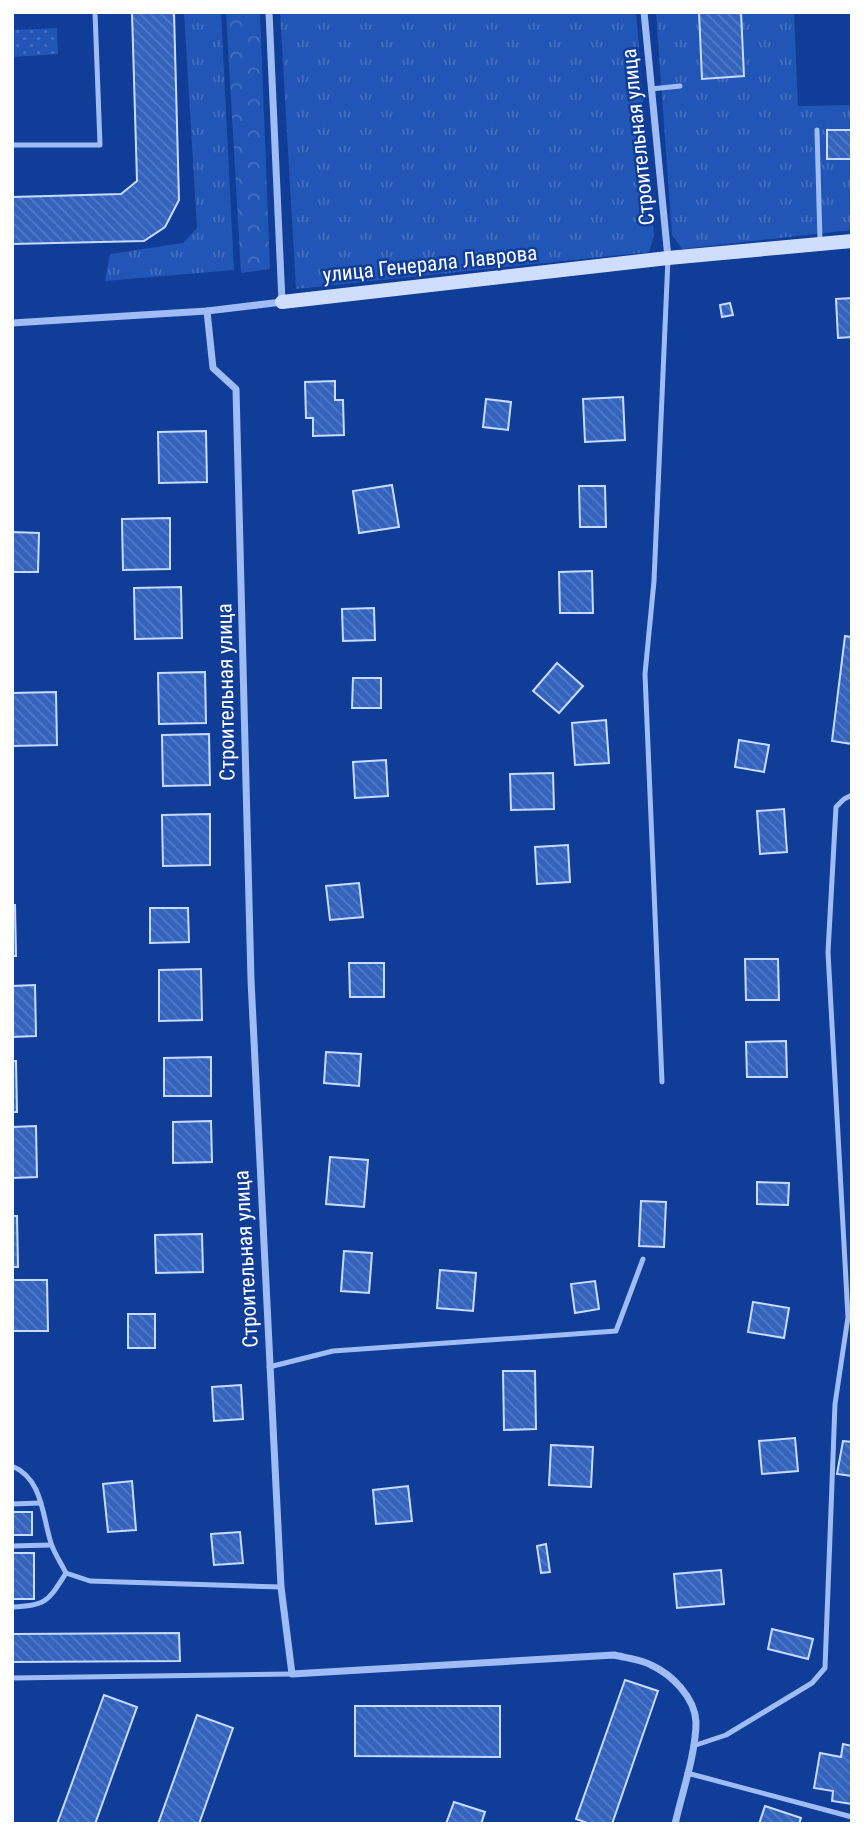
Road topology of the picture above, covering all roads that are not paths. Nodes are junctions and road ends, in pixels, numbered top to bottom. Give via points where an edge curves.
1 (94, 12) edge
2 (269, 12) edge
3 (644, 12) edge
4 (680, 86) dead end
5 (651, 89) junction
6 (817, 130) dead end
7 (12, 145) edge
8 (852, 241) edge
9 (820, 244) junction
10 (668, 258) junction
11 (282, 302) junction
12 (207, 311) junction
13 (12, 323) edge
14 (852, 795) edge
15 (662, 1082) dead end
16 (643, 1259) dead end
17 (269, 1367) junction
18 (12, 1466) edge
19 (41, 1503) junction
20 (12, 1504) edge
21 (51, 1545) junction
22 (12, 1546) edge
23 (66, 1573) junction
24 (281, 1587) junction
25 (12, 1608) edge
26 (292, 1674) junction
27 (12, 1678) edge
28 (692, 1746) junction
29 (687, 1773) junction
30 (852, 1817) edge
31 (675, 1824) edge

1 - 7 lane via 100,145
2 - 11 street
3 - 5 street, Строительная улица
4 - 5 lane
5 - 10 street, Строительная улица
6 - 9 lane
8 - 9 street, улица Генерала Лаврова
9 - 10 street, улица Генерала Лаврова
10 - 11 street, улица Генерала Лаврова
10 - 15 lane via 654,581 645,674
11 - 12 street, улица Генерала Лаврова
12 - 13 street, улица Генерала Лаврова
12 - 17 street, Строительная улица via 213,368 236,389 251,979
14 - 28 lane via 836,807 828,952 848,1317 835,1404 825,1668 812,1683 726,1735
16 - 17 lane via 616,1331 333,1351
17 - 24 street, Строительная улица
18 - 19 lane via 22,1470 36,1487
19 - 20 lane
19 - 21 lane
21 - 22 lane
21 - 23 lane
23 - 24 lane via 90,1581
23 - 25 lane via 51,1597 35,1606
24 - 26 street, Строительная улица
26 - 27 lane
26 - 28 street via 614,1655 648,1663 668,1674 685,1693 696,1720
28 - 29 street
29 - 30 lane
29 - 31 street

